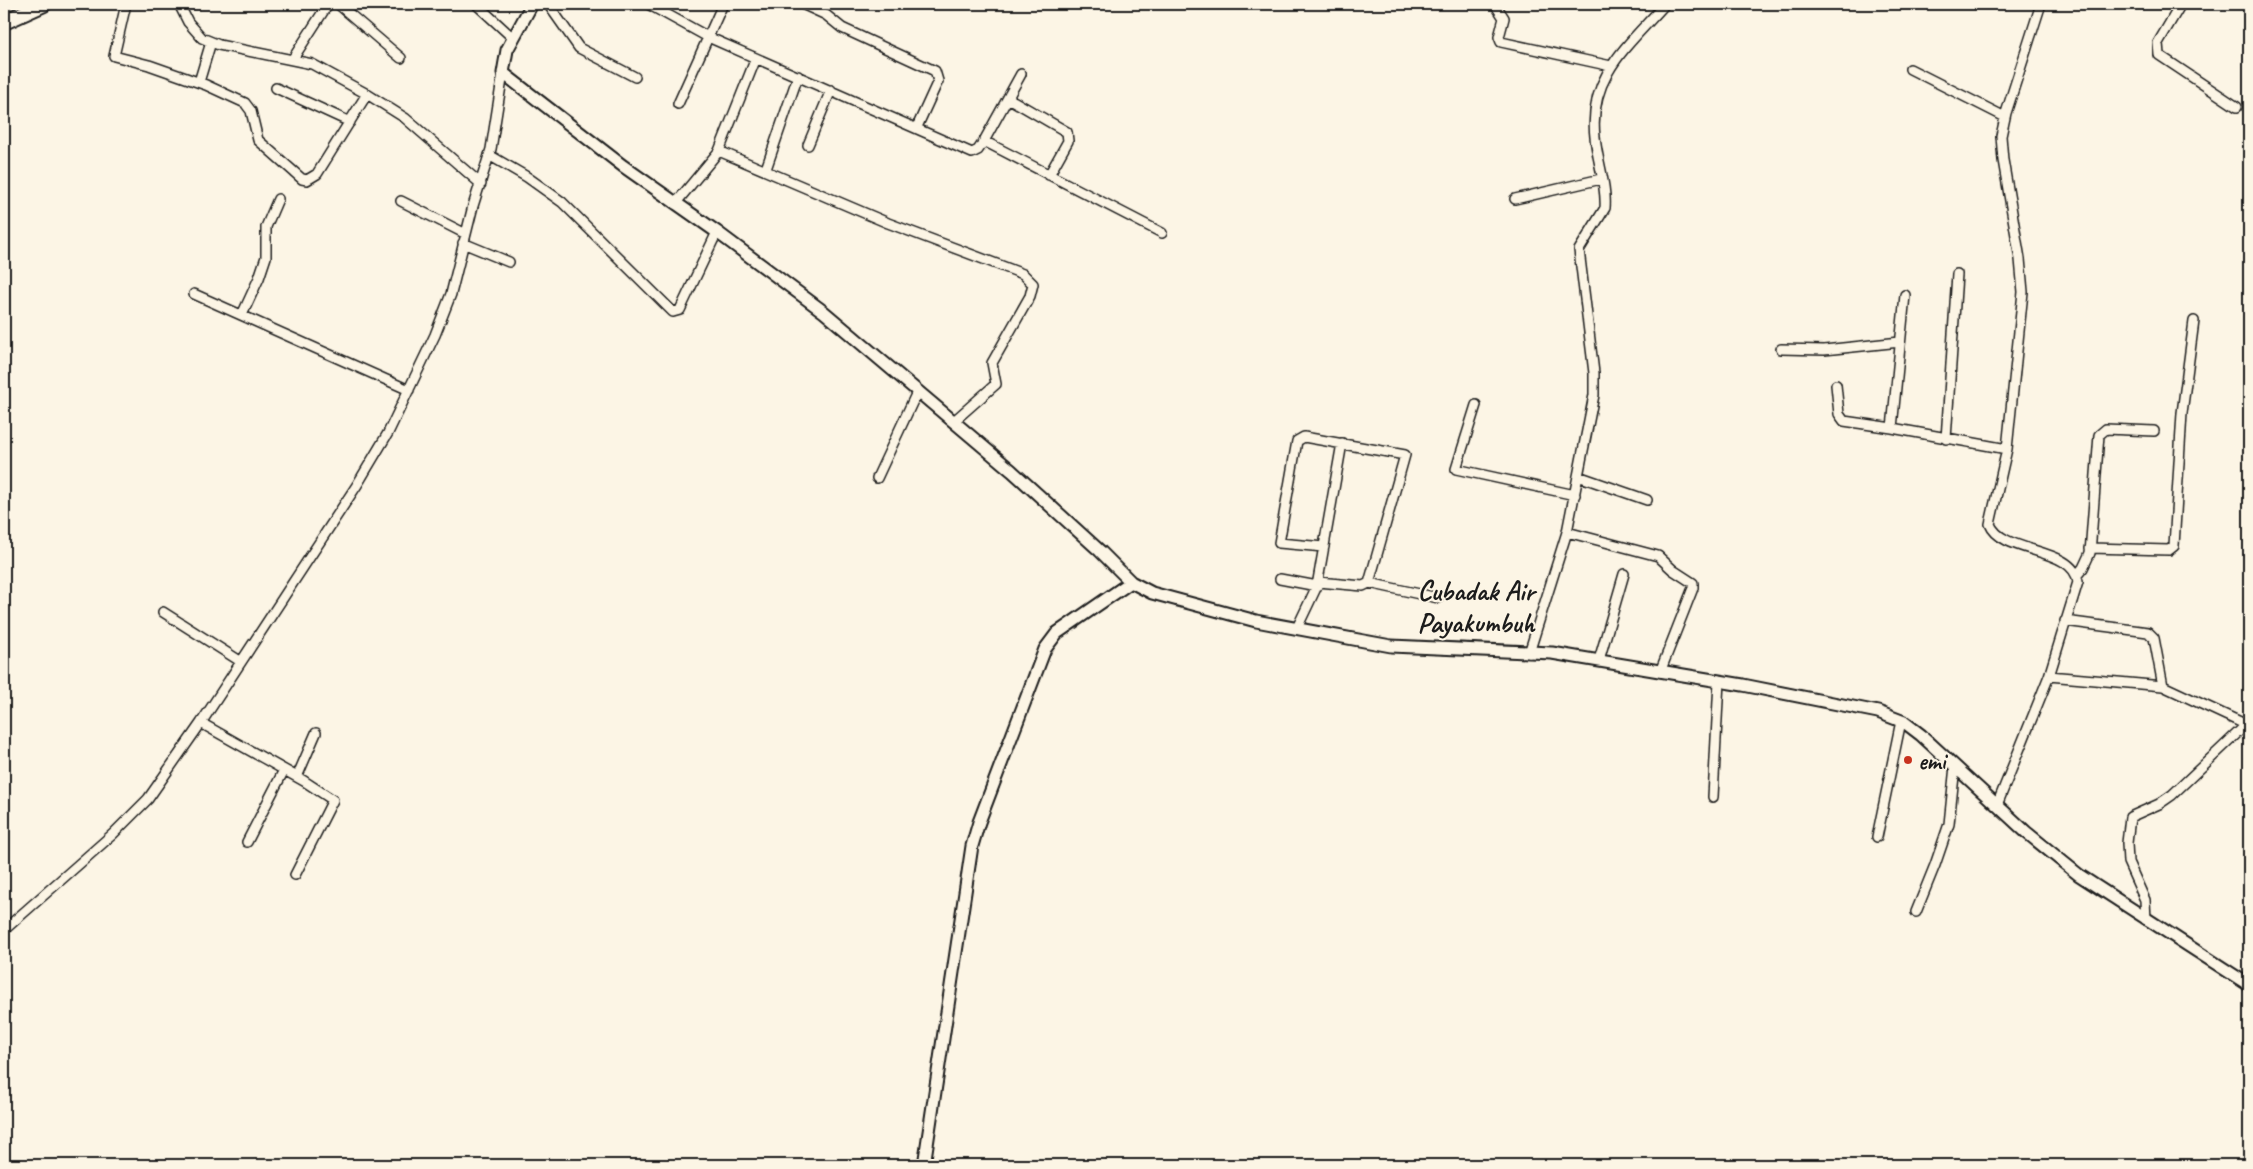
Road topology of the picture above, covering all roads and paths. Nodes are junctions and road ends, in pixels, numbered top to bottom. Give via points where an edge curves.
1 (44, 4) edge
2 (126, 4) edge
3 (180, 4) edge
4 (328, 4) edge
5 (338, 4) edge
6 (476, 4) edge
7 (532, 4) edge
8 (548, 4) edge
9 (648, 4) edge
10 (723, 4) edge
11 (802, 4) edge
12 (1495, 4) edge
13 (1664, 4) edge
14 (2041, 4) edge
15 (2181, 4) edge
16 (4, 22) edge
17 (708, 36) junction
18 (513, 38) junction
19 (210, 42) junction
20 (401, 58) dead end
21 (756, 58) junction
22 (292, 60) junction
23 (1611, 66) junction
24 (1910, 69) dead end
25 (503, 73) junction
26 (1021, 74) dead end
27 (798, 76) junction
28 (635, 77) dead end
29 (199, 82) junction
30 (276, 88) dead end
31 (831, 90) junction
32 (367, 94) junction
33 (1008, 98) junction
34 (678, 104) dead end
35 (2236, 107) dead end
36 (2004, 117) junction
37 (350, 122) junction
38 (917, 127) junction
39 (984, 141) junction
40 (808, 145) dead end
41 (719, 151) junction
42 (489, 155) junction
43 (766, 169) junction
44 (1049, 175) junction
45 (1601, 179) junction
46 (481, 184) junction
47 (278, 199) dead end
48 (1515, 199) dead end
49 (401, 201) dead end
50 (676, 204) junction
51 (717, 232) junction
52 (1162, 233) dead end
53 (466, 234) junction
54 (463, 244) junction
55 (509, 262) dead end
56 (1957, 274) dead end
57 (194, 294) dead end
58 (1905, 295) dead end
59 (242, 315) junction
60 (2194, 322) dead end
61 (1900, 342) junction
62 (1782, 349) dead end
63 (1836, 385) dead end
64 (409, 390) junction
65 (918, 390) junction
66 (1476, 405) dead end
67 (954, 421) junction
68 (1892, 428) junction
69 (2154, 431) dead end
70 (1946, 439) junction
71 (1342, 443) junction
72 (2007, 449) junction
73 (1578, 476) junction
74 (877, 478) dead end
75 (1575, 495) junction
76 (1647, 500) dead end
77 (1567, 532) junction
78 (1324, 547) junction
79 (2090, 548) junction
80 (1624, 574) dead end
81 (2077, 575) junction
82 (1280, 579) dead end
83 (1131, 582) junction
84 (1370, 583) junction
85 (1318, 584) junction
86 (1438, 598) dead end
87 (163, 612) dead end
88 (2065, 621) junction
89 (1297, 628) junction
90 (1529, 653) junction
91 (1599, 660) junction
92 (240, 661) junction
93 (1660, 672) junction
94 (2049, 676) junction
95 (1720, 681) junction
96 (2163, 686) junction
97 (1902, 721) junction
98 (201, 723) junction
99 (2247, 726) edge
100 (316, 733) dead end
101 (1955, 766) junction
102 (284, 770) junction
103 (297, 777) junction
104 (1713, 797) dead end
105 (1997, 805) junction
106 (1877, 837) dead end
107 (247, 842) dead end
108 (295, 875) dead end
109 (1916, 912) dead end
110 (2146, 920) junction
111 (4, 930) edge
112 (2249, 985) edge
113 (924, 1165) edge

1 - 16 highway
2 - 29 street via 114,56
3 - 19 street via 194,31
4 - 22 street
5 - 20 street
6 - 18 street
7 - 18 street
8 - 28 street via 580,48
9 - 17 street
10 - 17 street
11 - 38 street via 826,15 842,28 935,71 938,81
12 - 23 street via 1504,18 1499,37 1504,44
13 - 23 street
14 - 36 street
15 - 35 street via 2158,43 2159,55
17 - 21 street
17 - 34 street
18 - 25 street
19 - 22 street
19 - 29 street
21 - 27 street
21 - 41 street
22 - 32 street via 318,66
23 - 45 street via 1599,86 1595,105 1594,134
24 - 36 street
25 - 42 street
25 - 50 street
26 - 33 street
27 - 31 street
27 - 43 street
29 - 37 street via 245,103 258,140 302,179 307,180 317,174
30 - 37 street
31 - 38 street
31 - 40 street
32 - 37 street
32 - 46 street via 405,118
33 - 39 street
33 - 44 street via 1067,132 1068,140
36 - 72 street via 2002,154 2023,292
38 - 39 street via 970,153 978,150
39 - 44 street
41 - 43 street
41 - 50 street
42 - 46 street
42 - 51 street via 562,202 673,312 680,310
43 - 67 street via 888,223 1029,278 1032,284 1030,296 992,363 996,384
44 - 52 street
45 - 48 street
45 - 73 street via 1605,208 1579,250 1594,384
46 - 53 street
47 - 59 street via 266,227 266,257
49 - 53 street
50 - 51 street
51 - 65 street via 824,312
53 - 54 street
54 - 55 street
54 - 64 street via 451,294
56 - 70 street
57 - 59 street
58 - 61 street
59 - 64 street
60 - 79 street via 2182,413 2174,546 2170,550
61 - 62 street via 1824,350
61 - 68 street
63 - 68 street via 1842,420
64 - 92 street via 357,485
65 - 67 street
65 - 74 street
66 - 75 street via 1456,469
67 - 83 street
68 - 70 street
69 - 79 street via 2106,429 2099,435
70 - 72 street
71 - 78 street
71 - 78 street via 1304,437 1295,445 1279,543
71 - 84 street via 1405,455
72 - 81 street via 1990,519 1992,530 2002,538 2066,563
73 - 75 street
73 - 76 street
75 - 77 street
77 - 90 street
77 - 93 street via 1658,556 1693,583
78 - 85 street
79 - 81 street via 2087,562
80 - 91 street
81 - 88 street via 2076,591
82 - 85 street
83 - 89 street via 1152,593 1193,605
83 - 113 street via 1057,633 1045,649 975,836
84 - 85 street via 1363,586
84 - 86 street
85 - 89 street
87 - 92 street
88 - 94 street
88 - 96 street via 2150,634 2154,638
89 - 90 street via 1391,646
90 - 91 street
91 - 93 street
92 - 98 street
93 - 95 street
94 - 96 street
94 - 105 street
95 - 97 street via 1878,712
95 - 104 street
96 - 99 street
97 - 101 street
97 - 106 street
98 - 102 street
98 - 111 street via 148,799
99 - 110 street via 2172,795 2130,817 2128,862 2145,900
100 - 103 street
101 - 105 street
101 - 109 street via 1949,824
102 - 103 street
102 - 107 street
103 - 108 street via 333,800
105 - 110 street via 2079,875
110 - 112 street

